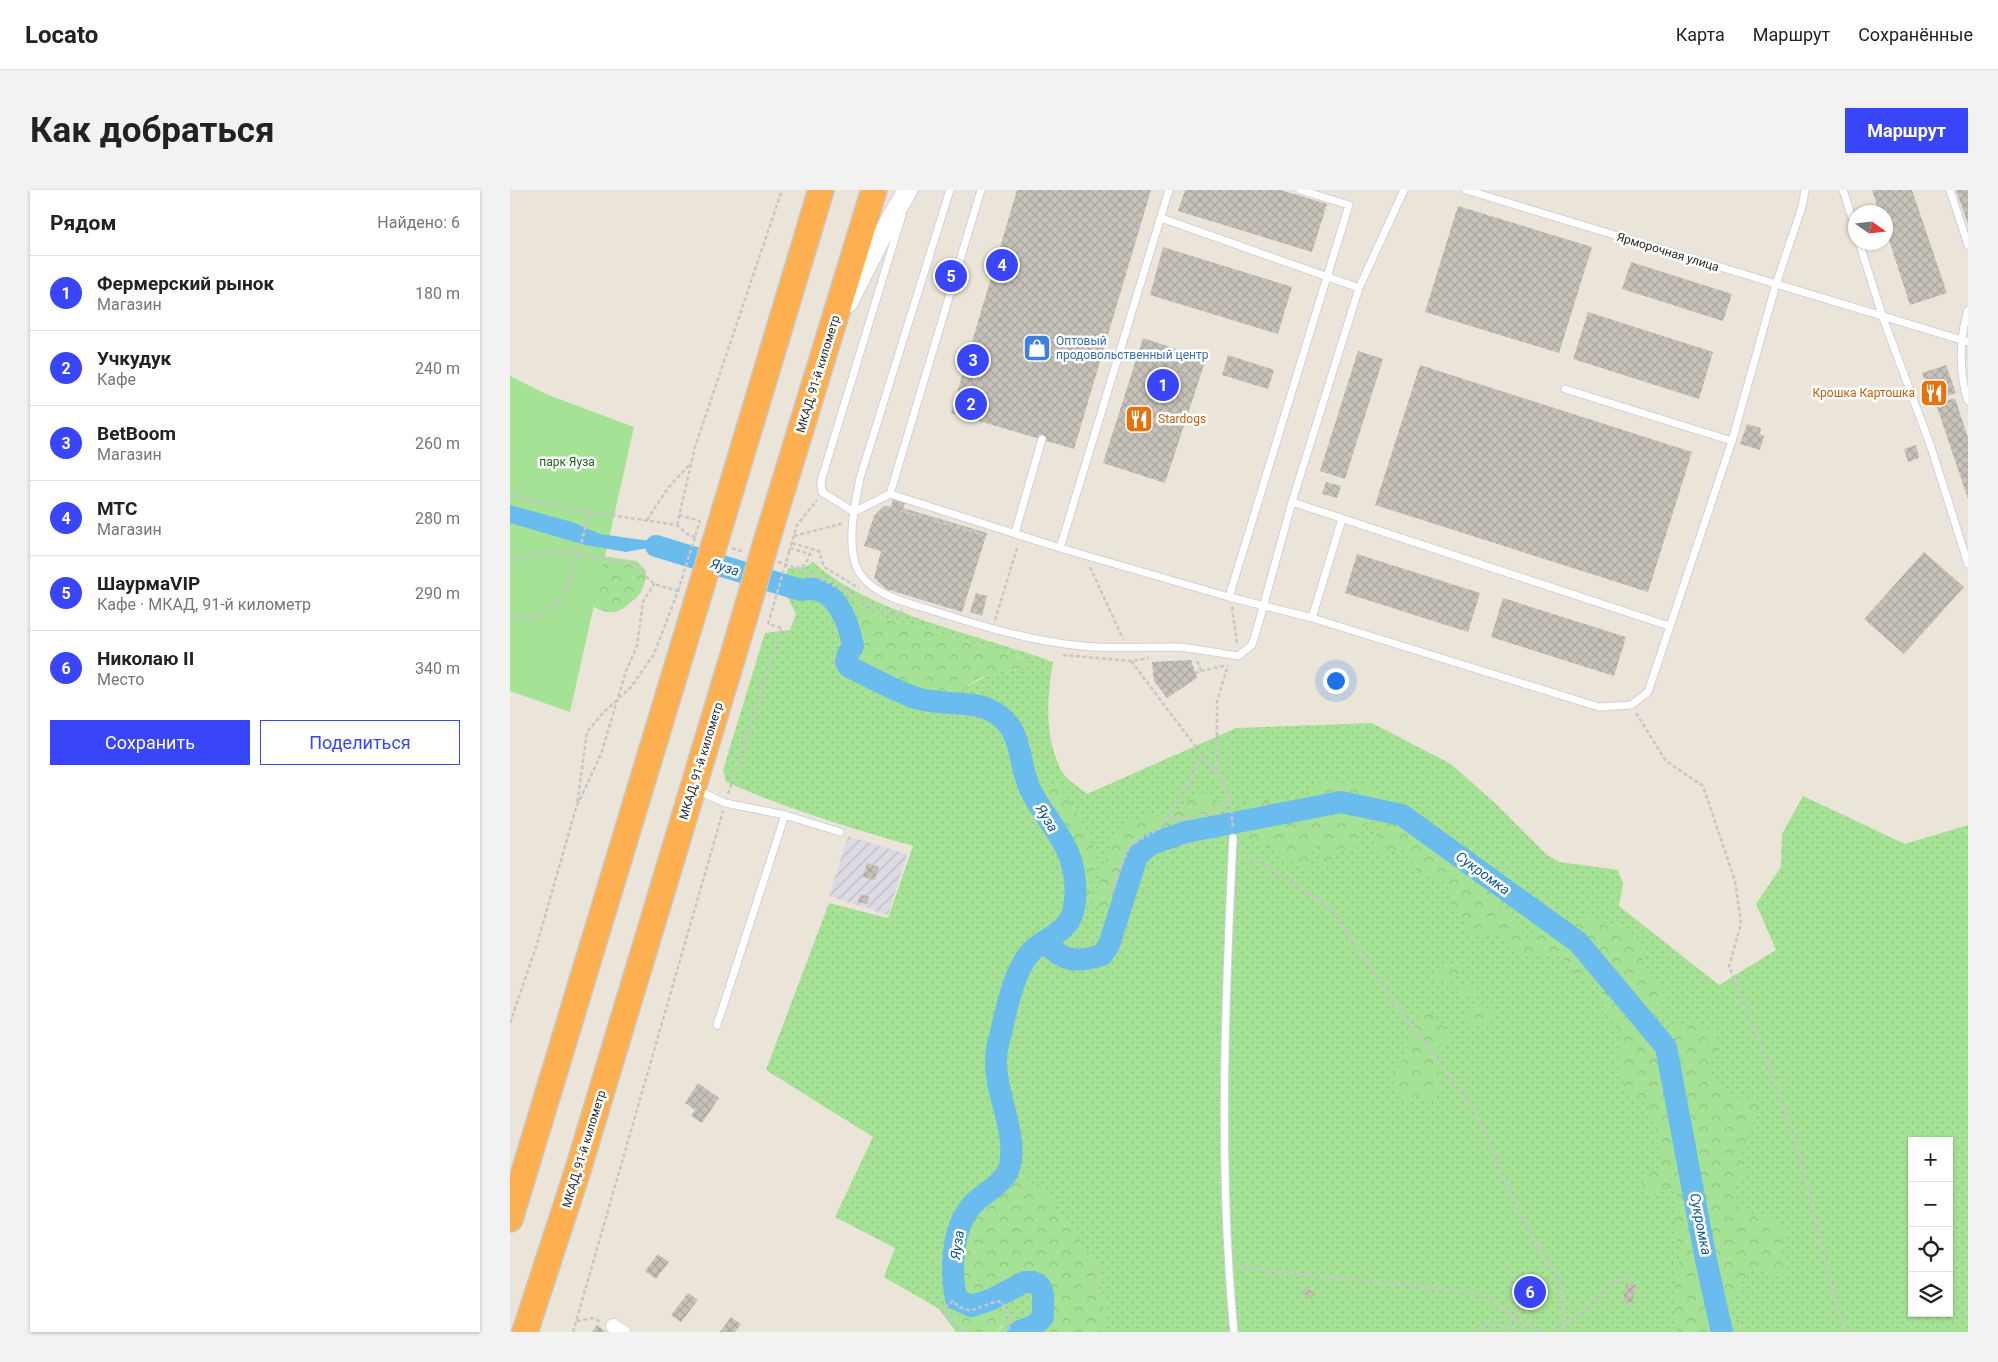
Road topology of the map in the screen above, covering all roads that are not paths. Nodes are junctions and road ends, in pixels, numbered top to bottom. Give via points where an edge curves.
1 (821, 190) edge
2 (874, 190) edge
3 (908, 190) edge
4 (950, 190) edge
5 (981, 190) edge
6 (1169, 190) edge
7 (1300, 190) edge
8 (1404, 190) edge
9 (1466, 190) edge
10 (1805, 190) edge
11 (1852, 190) edge
12 (1950, 190) edge
13 (1843, 192) edge
14 (1848, 207) edge
15 (1161, 218) junction
16 (1968, 245) edge
17 (1862, 250) edge
18 (1329, 276) junction
19 (1776, 284) junction
20 (1358, 288) junction
21 (1968, 310) edge
22 (1883, 318) junction
23 (828, 342) junction
24 (1965, 342) edge
25 (1565, 389) dead end
26 (1968, 401) edge
27 (1042, 440) dead end
28 (1732, 441) junction
29 (890, 494) junction
30 (1292, 502) junction
31 (854, 512) junction
32 (1342, 519) junction
33 (1015, 533) junction
34 (1060, 548) junction
35 (1968, 564) edge
36 (1229, 597) junction
37 (1263, 605) junction
38 (1312, 618) junction
39 (1669, 626) junction
40 (693, 787) junction
41 (785, 815) junction
42 (840, 832) dead end
43 (1233, 838) road end
44 (717, 1025) dead end
45 (510, 1219) edge
46 (525, 1332) edge
47 (1234, 1332) edge

1 - 45 highway, bridge via 711,534 687,598
2 - 23 highway, МКАД, 91-й километр
3 - 23 main road
3 - 31 lane via 821,480 822,492
4 - 31 lane via 860,478
5 - 29 lane
6 - 15 lane
7 - 18 lane via 1350,205
8 - 20 lane
9 - 19 lane, Ярморочная улица
10 - 19 lane
11 - 13 lane
12 - 16 lane
13 - 14 lane
15 - 18 lane
15 - 34 lane
17 - 22 lane
18 - 20 lane
18 - 36 lane
19 - 22 lane, Ярморочная улица
19 - 28 lane
20 - 30 lane
21 - 24 lane
22 - 24 lane, Ярморочная улица
22 - 35 lane via 1931,447
23 - 40 highway, МКАД, 91-й километр, bridge via 774,551 744,619
24 - 26 lane via 1962,367
25 - 28 lane
27 - 33 lane
28 - 39 lane
29 - 31 lane
29 - 33 lane
30 - 32 lane
30 - 37 lane
31 - 37 lane via 853,550 857,567 878,590 992,629 1085,646 1177,648 1238,656 1252,645
32 - 38 lane
32 - 39 lane
33 - 34 lane
34 - 36 lane
36 - 37 lane
37 - 38 lane
38 - 39 lane via 1599,707 1631,705 1648,692
40 - 41 lane via 725,803
40 - 46 highway, МКАД, 91-й километр via 577,1173
41 - 42 lane
41 - 44 lane
43 - 47 lane via 1227,962 1225,1172

